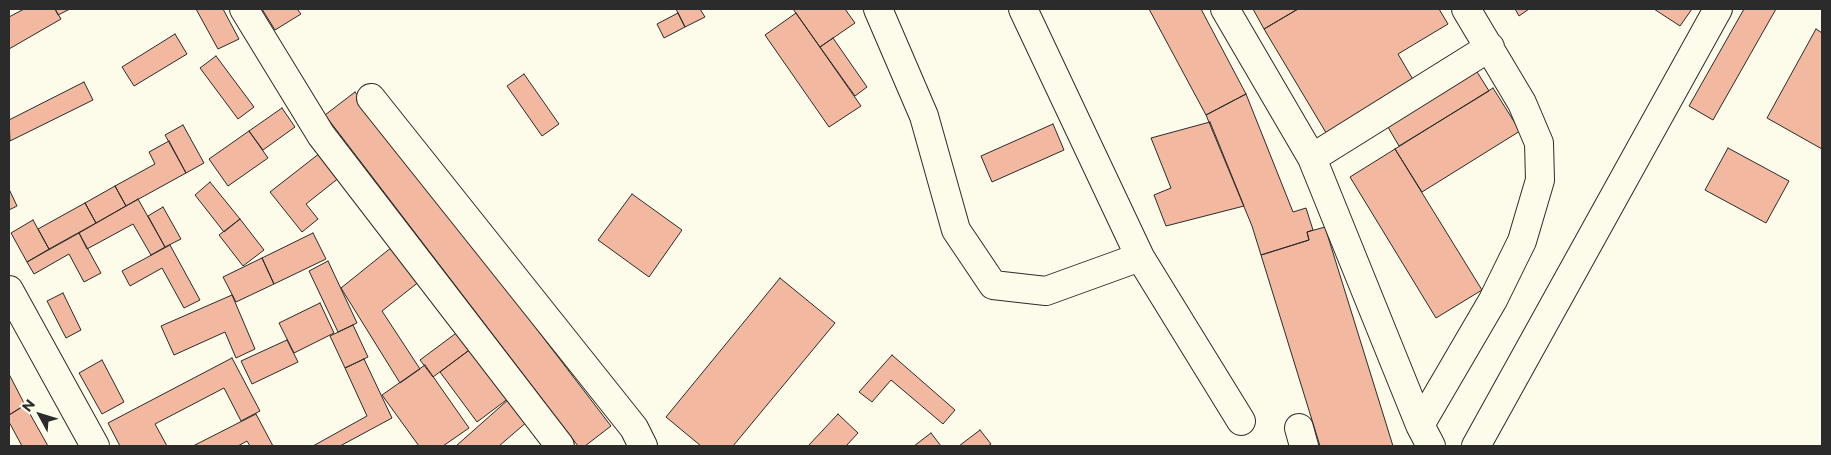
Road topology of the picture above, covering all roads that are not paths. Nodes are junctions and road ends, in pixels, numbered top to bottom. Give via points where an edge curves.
1 (244, 9) edge
2 (878, 9) edge
3 (1023, 9) edge
4 (1225, 9) edge
5 (1466, 9) edge
6 (1718, 9) edge
7 (1490, 47) junction
8 (371, 98) dead end
9 (1312, 158) junction
10 (1140, 257) junction
11 (9, 290) edge
12 (1241, 421) dead end
13 (1425, 436) edge
14 (96, 446) edge
15 (560, 446) edge
16 (643, 446) edge
17 (1476, 446) edge

1 - 15 street via 321,136
2 - 10 street via 924,116 956,230 993,285 1046,291
3 - 10 street
4 - 9 street
5 - 7 street
6 - 17 street
7 - 9 street
7 - 13 street via 1522,103 1539,144 1540,180 1522,241
8 - 16 street via 634,428
9 - 13 street
10 - 12 street
11 - 14 street

